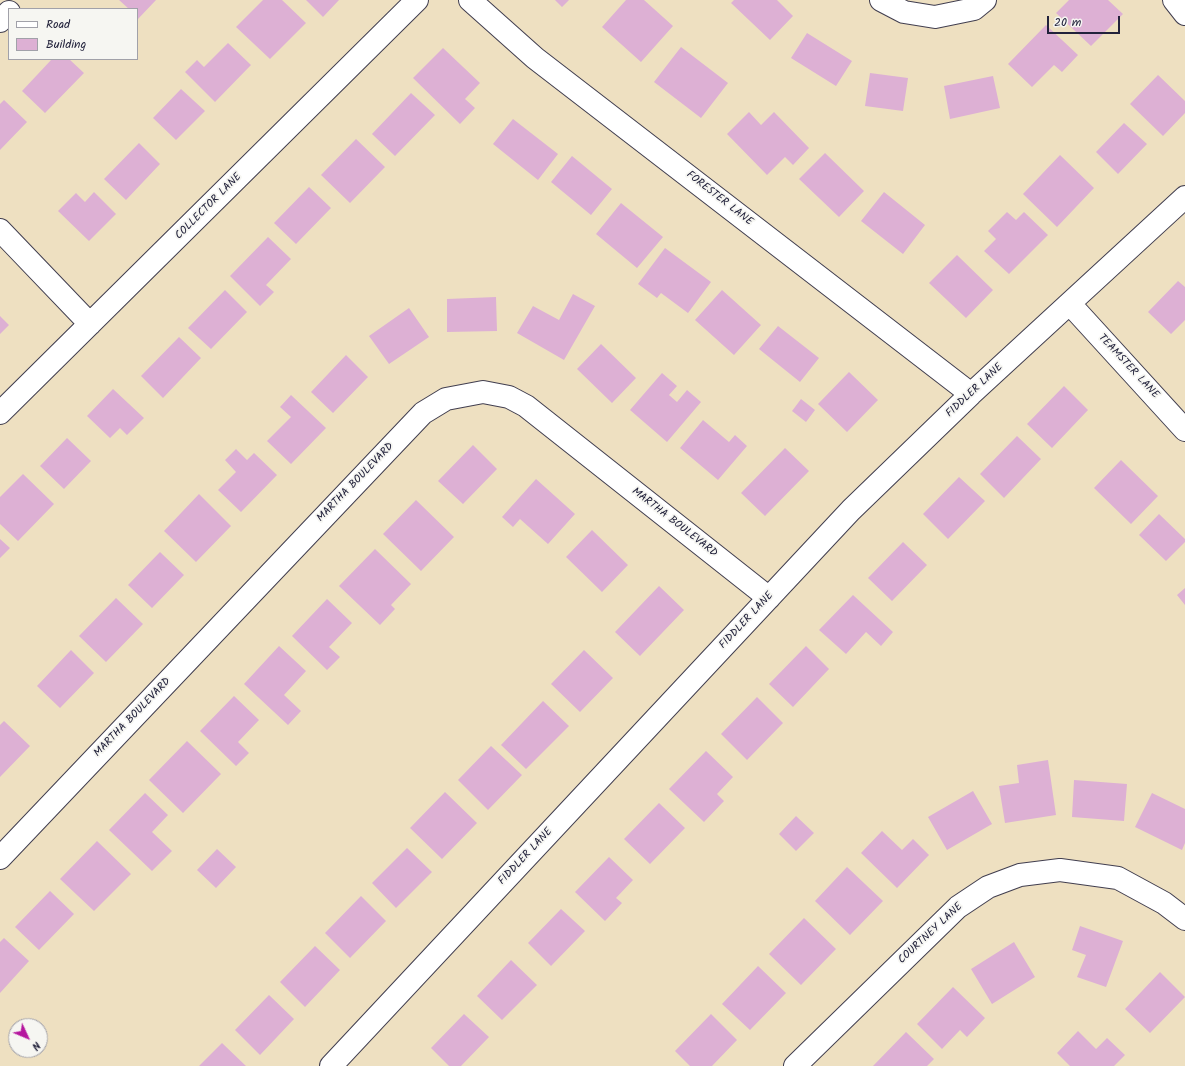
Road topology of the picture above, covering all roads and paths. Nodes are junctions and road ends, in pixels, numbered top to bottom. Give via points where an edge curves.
1 (21, 0) edge
2 (417, 0) edge
3 (470, 0) edge
4 (882, 0) edge
5 (985, 0) edge
6 (1174, 0) edge
7 (13, 8) edge
8 (8, 13) edge
9 (1185, 14) edge
10 (0, 21) edge
11 (1185, 197) edge
12 (0, 230) edge
13 (1070, 304) junction
14 (90, 324) junction
15 (971, 394) junction
16 (0, 413) edge
17 (1185, 430) edge
18 (769, 598) junction
19 (0, 858) edge
20 (1185, 919) edge
21 (331, 1066) edge
22 (795, 1066) edge

1 - 7 street
2 - 14 street, COLLECTOR LANE
3 - 15 street, FORESTER LANE via 535,58
4 - 5 street via 904,12 935,17 974,8
6 - 9 street
8 - 10 street
11 - 13 street, FIDDLER LANE
12 - 14 street
13 - 15 street, FIDDLER LANE
13 - 17 street, TEAMSTER LANE
14 - 16 street, COLLECTOR LANE
15 - 18 street, FIDDLER LANE via 851,510
18 - 19 street, MARTHA BOULEVARD via 526,406 509,397 483,392 446,399 423,413
18 - 21 street, FIDDLER LANE
20 - 22 street, COURTNEY LANE via 1164,903 1118,878 1060,870 1014,877 988,887 958,907

